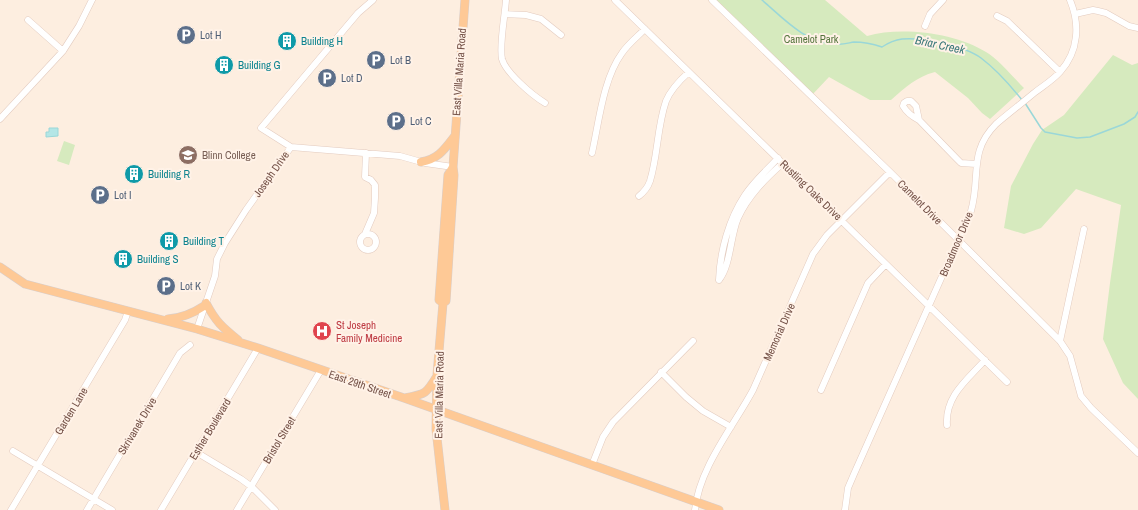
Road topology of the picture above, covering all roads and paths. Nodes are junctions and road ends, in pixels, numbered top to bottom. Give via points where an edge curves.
1 (92, 0) edge
2 (373, 0) edge
3 (464, 0) edge
4 (506, 0) edge
5 (615, 0) edge
6 (712, 0) edge
7 (943, 0) edge
8 (1070, 0) edge
9 (505, 14) junction
10 (1075, 14) junction
11 (997, 16) dead end
12 (28, 20) dead end
13 (925, 26) dead end
14 (1138, 28) edge
15 (645, 29) junction
16 (561, 35) dead end
17 (63, 51) junction
18 (689, 72) junction
19 (1060, 72) junction
20 (545, 103) dead end
21 (0, 119) edge
22 (919, 120) dead end
23 (454, 137) junction
24 (291, 147) junction
25 (366, 153) junction
26 (592, 153) dead end
27 (780, 160) junction
28 (421, 162) junction
29 (976, 164) junction
30 (452, 167) junction
31 (890, 172) junction
32 (639, 196) dead end
33 (842, 220) junction
34 (733, 226) junction
35 (1084, 229) dead end
36 (364, 234) dead end
37 (958, 240) junction
38 (886, 264) junction
39 (0, 267) edge
40 (205, 304) junction
41 (929, 305) junction
42 (128, 311) junction
43 (162, 320) junction
44 (197, 329) junction
45 (693, 341) dead end
46 (1060, 341) junction
47 (242, 343) junction
48 (190, 345) dead end
49 (258, 348) junction
50 (985, 360) junction
51 (320, 370) junction
52 (661, 372) junction
53 (437, 375) junction
54 (1007, 382) dead end
55 (821, 390) dead end
56 (404, 398) junction
57 (436, 410) junction
58 (947, 425) dead end
59 (731, 427) junction
60 (13, 451) dead end
61 (196, 452) junction
62 (1138, 453) edge
63 (38, 465) junction
64 (592, 465) junction
65 (252, 487) junction
66 (93, 499) junction
67 (695, 506) edge
68 (11, 510) edge
69 (87, 510) edge
70 (112, 510) edge
71 (161, 510) edge
72 (237, 510) edge
73 (275, 510) edge
74 (445, 510) edge
75 (719, 510) edge
76 (845, 510) edge

1 - 17 street
2 - 24 street via 358,13 261,128
3 - 23 main road, East Villa Maria Road
4 - 9 street
5 - 15 street, Rustling Oaks Drive
6 - 31 street, Camelot Drive
7 - 13 street via 930,14
8 - 10 street, Broadmoor Drive
9 - 16 street via 541,19
9 - 20 street via 502,58 505,65
10 - 14 street via 1098,11
10 - 19 street, Broadmoor Drive via 1077,31 1074,48
11 - 19 street via 1007,21
12 - 17 street
15 - 18 street, Rustling Oaks Drive
15 - 26 street via 625,49 612,70
17 - 21 street
18 - 27 street, Rustling Oaks Drive
18 - 32 street via 677,83 667,100 650,181
19 - 29 street, Broadmoor Drive via 990,130 982,143
22 - 29 street via 961,163
23 - 28 main road via 436,157
23 - 30 main road, East Villa Maria Road
24 - 25 street, Joseph Drive
24 - 40 street, Joseph Drive via 225,243
25 - 28 street, Joseph Drive via 400,156
25 - 36 street via 364,174 365,178 375,185 375,198 374,213
27 - 33 street, Rustling Oaks Drive
27 - 34 street via 749,199
28 - 30 street, Joseph Drive
29 - 37 street, Broadmoor Drive via 974,200
30 - 53 main road, East Villa Maria Road via 448,175 439,300 443,303
31 - 33 street, Memorial Drive
31 - 37 street, Camelot Drive
33 - 38 street, Rustling Oaks Drive
33 - 59 street, Memorial Drive via 813,254 753,390
34 - 34 street via 719,267 718,280 726,269
35 - 46 street
37 - 41 street, Broadmoor Drive
37 - 46 street, Camelot Drive
38 - 41 street, Rustling Oaks Drive
38 - 55 street via 868,283
39 - 42 main road, East 29th Street via 25,284
40 - 43 main road via 193,314
40 - 44 street, Joseph Drive
40 - 47 main road via 221,326
41 - 50 street, Rustling Oaks Drive
41 - 76 street, Broadmoor Drive via 848,488
42 - 43 main road, East 29th Street
42 - 63 street, Garden Lane
43 - 44 main road, East 29th Street
44 - 47 main road, East 29th Street
45 - 52 street
46 - 62 street, Camelot Drive via 1070,356 1081,396
47 - 49 main road, East 29th Street
48 - 66 street, Skrivanek Drive via 180,353
49 - 51 main road, East 29th Street
49 - 61 street, Esther Boulevard
50 - 54 street, Rustling Oaks Drive
50 - 58 street via 961,386 949,405 946,414
51 - 56 main road, East 29th Street
51 - 65 street, Bristol Street
52 - 59 street via 703,411
52 - 64 street via 613,422 603,437
53 - 56 main road via 424,394
53 - 57 main road, East Villa Maria Road
56 - 57 main road, East 29th Street
57 - 64 main road, East 29th Street
57 - 74 main road, East Villa Maria Road
59 - 67 street, Memorial Drive via 712,457
60 - 63 street
61 - 65 street
61 - 71 street, Esther Boulevard
63 - 66 street
63 - 68 street, Garden Lane
64 - 67 main road, East 29th Street
65 - 72 street, Bristol Street
65 - 73 street
66 - 69 street, Skrivanek Drive
66 - 70 street
67 - 75 main road, East 29th Street

